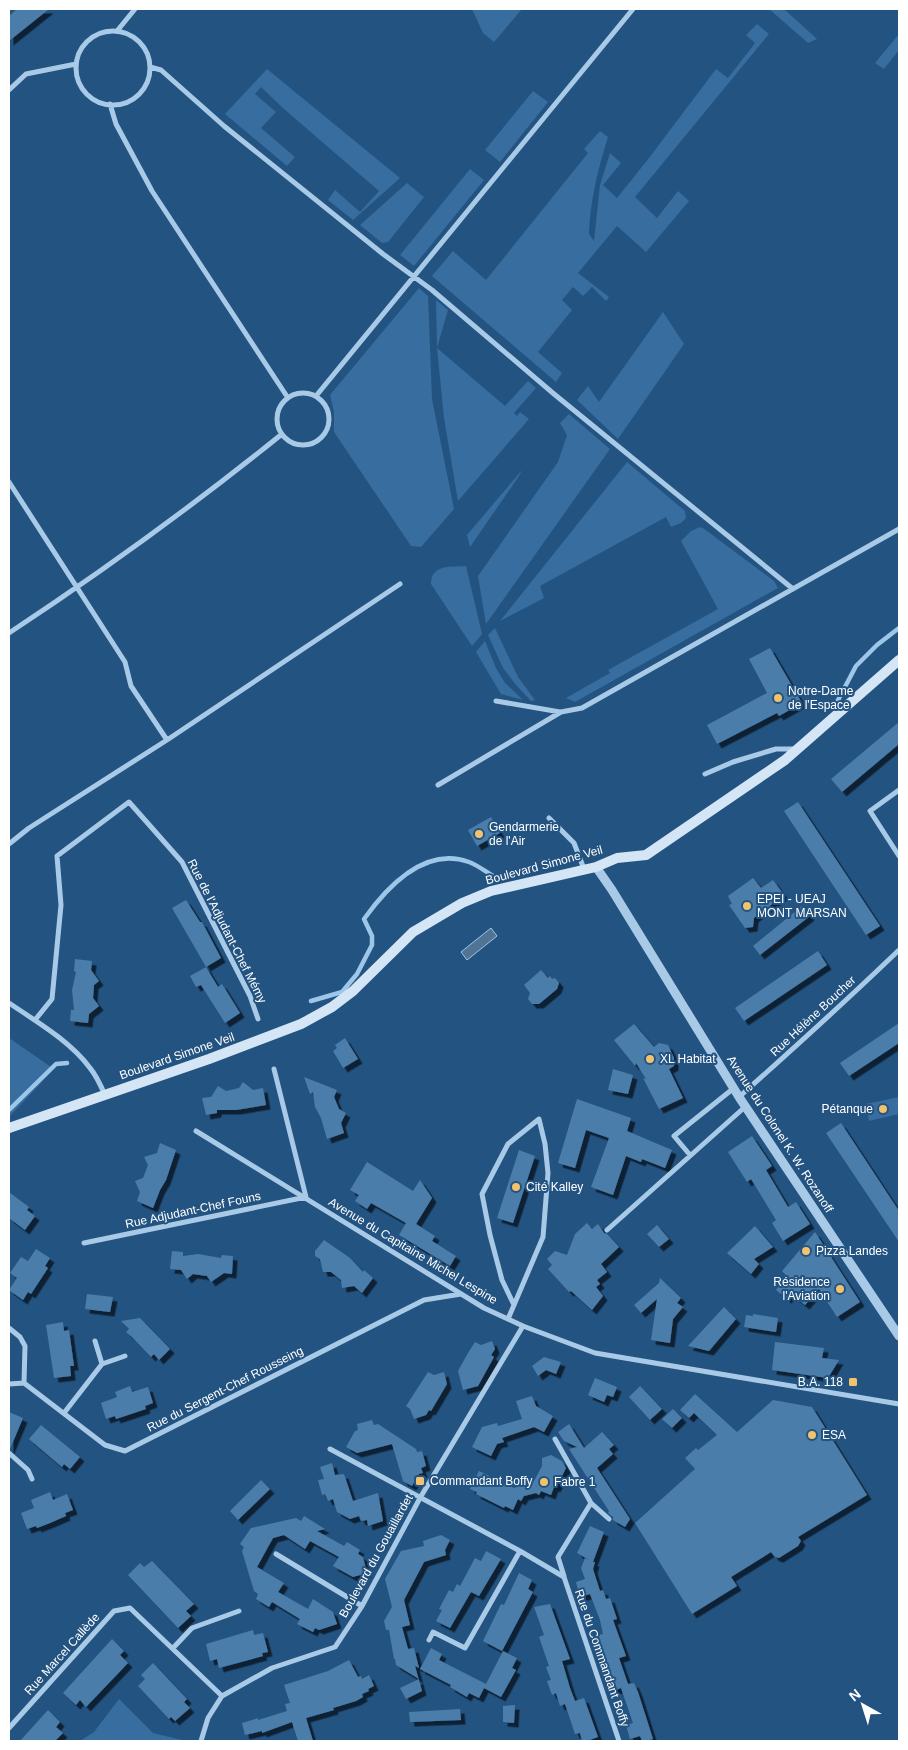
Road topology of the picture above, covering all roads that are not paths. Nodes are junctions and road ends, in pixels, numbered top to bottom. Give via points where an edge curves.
1 (135, 9) edge
2 (633, 9) edge
3 (117, 31) junction
4 (76, 64) junction
5 (150, 67) junction
6 (9, 90) edge
7 (110, 104) junction
8 (416, 277) junction
9 (316, 396) junction
10 (288, 398) junction
11 (282, 434) junction
12 (9, 482) edge
13 (899, 529) edge
14 (400, 584) dead end
15 (78, 587) junction
16 (794, 589) junction
17 (9, 633) edge
18 (899, 660) edge
19 (496, 701) dead end
20 (560, 712) junction
21 (167, 740) junction
22 (798, 749) junction
23 (705, 774) dead end
24 (438, 785) dead end
25 (899, 790) edge
26 (548, 818) dead end
27 (9, 844) edge
28 (899, 856) edge
29 (596, 867) junction
30 (584, 869) junction
31 (899, 950) edge
32 (9, 1003) edge
33 (258, 1019) dead end
34 (34, 1020) junction
35 (274, 1069) dead end
36 (734, 1088) junction
37 (105, 1095) junction
38 (739, 1096) junction
39 (746, 1106) junction
40 (9, 1128) edge
41 (196, 1131) dead end
42 (690, 1156) junction
43 (306, 1197) junction
44 (608, 1230) dead end
45 (84, 1243) dead end
46 (461, 1294) junction
47 (514, 1305) junction
48 (508, 1319) junction
49 (523, 1326) junction
50 (9, 1328) edge
51 (899, 1336) edge
52 (95, 1341) dead end
53 (125, 1356) dead end
54 (102, 1364) junction
55 (24, 1383) junction
56 (9, 1384) edge
57 (899, 1404) edge
58 (64, 1414) junction
59 (555, 1438) dead end
60 (330, 1449) dead end
61 (9, 1453) edge
62 (32, 1479) dead end
63 (420, 1498) junction
64 (591, 1502) junction
65 (609, 1519) dead end
66 (520, 1551) junction
67 (276, 1554) dead end
68 (564, 1577) junction
69 (362, 1606) junction
70 (239, 1611) dead end
71 (429, 1640) dead end
72 (173, 1648) junction
73 (222, 1696) junction
74 (9, 1728) edge
75 (202, 1741) edge
76 (619, 1741) edge

1 - 3 street
2 - 8 street
3 - 4 street via 94,36 85,43
3 - 5 street via 136,39 144,47
4 - 6 street via 26,74
4 - 7 street via 81,87 99,102
5 - 7 street via 143,90 123,103
5 - 8 street via 161,70 224,126
7 - 10 street via 116,124 152,191
8 - 9 street
8 - 16 street
9 - 10 street via 300,393
9 - 11 street via 323,402 329,418 324,434 310,444 301,445
10 - 11 street via 279,407 277,415
11 - 15 street via 220,484
12 - 15 street
13 - 16 street
14 - 21 street
15 - 17 street
15 - 21 street via 125,662 131,686
16 - 20 street via 582,708
18 - 22 main road, Boulevard Simone Veil
19 - 20 street
20 - 24 street
21 - 27 street
22 - 23 street via 776,749
22 - 29 main road, Boulevard Simone Veil via 646,855 617,858
25 - 28 street via 870,811
26 - 30 street via 574,843
29 - 30 main road, Boulevard Simone Veil
29 - 36 street, Avenue du Colonel K. W. Rozanoff
30 - 37 main road, Boulevard Simone Veil via 491,891 462,903 413,932 353,991 301,1024
31 - 38 street, Rue Hélène Boucher
32 - 34 street
33 - 34 street, Rue de l'Adjudant-Chef Mémy via 250,996 182,862 129,802 57,856 61,905 52,999
34 - 37 street via 76,1051 91,1069
35 - 43 street
36 - 38 street, Avenue du Colonel K. W. Rozanoff
36 - 42 street via 674,1136
37 - 40 main road, Boulevard Simone Veil
38 - 39 street, Avenue du Colonel K. W. Rozanoff
39 - 42 street
39 - 51 street, Avenue du Colonel K. W. Rozanoff
41 - 43 street, Avenue du Capitaine Michel Lespine
42 - 44 street
43 - 45 street, Rue Adjudant-Chef Founs
43 - 46 street, Avenue du Capitaine Michel Lespine
46 - 48 street, Avenue du Capitaine Michel Lespine
46 - 58 street, Rue du Sergent-Chef Rousseing via 424,1300 125,1451 105,1445
47 - 47 street via 543,1237 548,1173 540,1119 508,1144 482,1194 502,1280
47 - 48 street
48 - 49 street, Avenue du Capitaine Michel Lespine
49 - 57 street, Avenue du Capitaine Michel Lespine via 595,1353
49 - 63 street, Boulevard du Gouaillardet
50 - 55 street via 25,1346
52 - 54 street
53 - 54 street
54 - 58 street
55 - 56 street
55 - 58 street, Rue du Sergent-Chef Rousseing
59 - 64 street
60 - 63 street, Rue du Commandant Boffy
61 - 62 street via 28,1470
63 - 66 street, Rue du Commandant Boffy
63 - 69 street, Boulevard du Gouaillardet
64 - 65 street
64 - 68 street via 558,1557
66 - 68 street, Rue du Commandant Boffy
66 - 71 street via 466,1648 433,1632
67 - 69 street
68 - 76 street, Rue du Commandant Boffy
69 - 73 street, Boulevard du Gouaillardet via 335,1647 272,1668
70 - 72 street via 192,1628
72 - 73 street, Rue Marcel Callède
72 - 74 street, Rue Marcel Callède via 130,1608 114,1611
73 - 75 street, Boulevard du Gouaillardet via 208,1718

